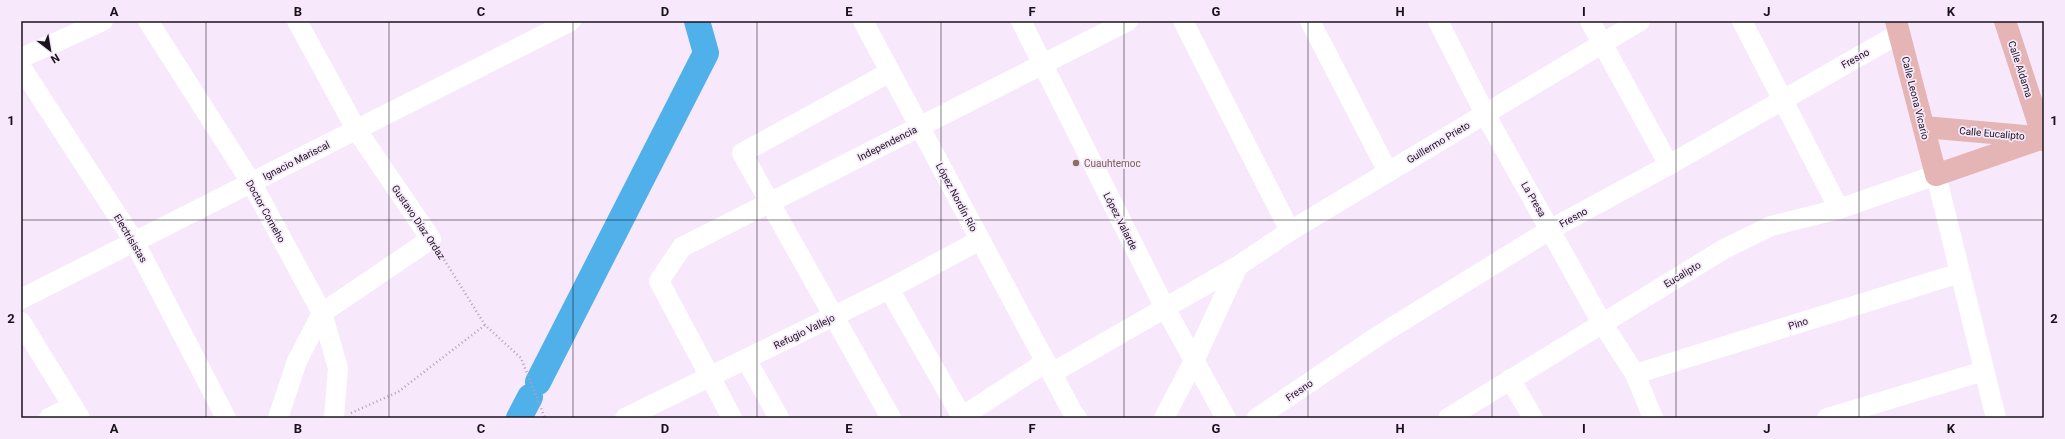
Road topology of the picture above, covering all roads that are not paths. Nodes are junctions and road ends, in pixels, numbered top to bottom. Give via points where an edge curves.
1 (103, 21) edge
2 (148, 21) edge
3 (297, 21) edge
4 (571, 21) edge
5 (863, 21) edge
6 (1021, 21) edge
7 (1128, 21) edge
8 (1183, 21) edge
9 (1310, 21) edge
10 (1438, 21) edge
11 (1590, 21) edge
12 (1640, 21) edge
13 (1742, 21) edge
14 (2005, 21) edge
15 (1898, 27) edge
16 (1603, 44) junction
17 (21, 58) edge
18 (1043, 65) junction
19 (21, 67) edge
20 (890, 72) junction
21 (1782, 100) junction
22 (1485, 114) junction
23 (920, 126) junction
24 (1924, 127) junction
25 (356, 129) junction
26 (2044, 139) edge
27 (1669, 165) junction
28 (1388, 172) junction
29 (1936, 175) junction
30 (251, 182) junction
31 (770, 204) junction
32 (1839, 209) junction
33 (1551, 229) junction
34 (1290, 230) junction
35 (980, 240) junction
36 (134, 241) junction
37 (1238, 266) junction
38 (1960, 272) junction
39 (889, 289) junction
40 (21, 298) edge
41 (1165, 308) junction
42 (322, 313) junction
43 (834, 317) junction
44 (21, 322) edge
45 (1602, 323) junction
46 (746, 359) junction
47 (1194, 361) junction
48 (1049, 368) junction
49 (1984, 371) junction
50 (1635, 374) junction
51 (710, 377) junction
52 (1510, 379) junction
53 (77, 412) edge
54 (342, 416) edge
55 (1072, 416) edge
56 (49, 418) edge
57 (226, 418) edge
58 (278, 418) edge
59 (625, 418) edge
60 (732, 418) edge
61 (779, 418) edge
62 (891, 418) edge
63 (961, 418) edge
64 (1164, 418) edge
65 (1226, 418) edge
66 (1256, 418) edge
67 (1448, 418) edge
68 (1533, 418) edge
69 (1653, 418) edge
70 (1826, 418) edge
71 (1996, 418) edge

1 - 17 street
2 - 30 street, Doctor Corneho
3 - 25 street, Gustavo Díaz Ordaz
4 - 25 street, Ignacio Mariscal
5 - 20 street, López Nordín Río
6 - 18 street, López Valarde
7 - 18 street, Independencia
8 - 34 street
9 - 28 street
10 - 22 street, La Presa
11 - 16 street
12 - 16 street, Guillermo Prieto
13 - 21 street
14 - 26 main road, Calle Aldama
15 - 21 street, Fresno
15 - 24 main road, Calle Leona Vicario
16 - 22 street, Guillermo Prieto
16 - 27 street
18 - 23 street, Independencia
18 - 41 street, López Valarde
19 - 36 street, Electrisistas
20 - 23 street, López Nordín Río
20 - 31 street via 742,153
21 - 27 street, Fresno
21 - 32 street
22 - 28 street, Guillermo Prieto
22 - 33 street, La Presa
23 - 31 street, Independencia
23 - 35 street, López Nordín Río
24 - 26 main road, Calle Eucalipto
24 - 29 main road, Calle Leona Vicario
25 - 30 street, Ignacio Mariscal
25 - 42 street, Gustavo Díaz Ordaz via 431,239
26 - 29 main road, Calle Eucalipto
27 - 33 street, Fresno
28 - 34 street, Guillermo Prieto
29 - 32 street, Eucalipto
29 - 38 street
30 - 36 street, Ignacio Mariscal
30 - 42 street, Doctor Corneho
31 - 43 street
31 - 51 street, Independencia via 682,247 658,281
32 - 45 street, Eucalipto via 1771,226 1724,249
33 - 45 street, La Presa
33 - 66 street, Fresno via 1378,336
34 - 37 street, Guillermo Prieto
35 - 39 street, Refugio Vallejo
35 - 48 street, López Nordín Río
36 - 40 street, Ignacio Mariscal
36 - 57 street, Electrisistas
37 - 41 street, Guillermo Prieto
37 - 47 street
38 - 49 street
38 - 50 street, Pino
39 - 43 street, Refugio Vallejo
39 - 63 street
41 - 47 street, López Valarde
41 - 48 street, Guillermo Prieto
42 - 54 street, Doctor Corneho via 338,368
42 - 58 street via 297,361
43 - 46 street, Refugio Vallejo
43 - 62 street
44 - 53 street
45 - 50 street, La Presa
45 - 52 street, Eucalipto
46 - 51 street, Refugio Vallejo
46 - 61 street
47 - 64 street
47 - 65 street, López Valarde
48 - 55 street, López Nordín Río
48 - 63 street, Guillermo Prieto
49 - 70 street
49 - 71 street
50 - 69 street, La Presa
51 - 59 street, Refugio Vallejo
51 - 60 street
52 - 67 street, Eucalipto
52 - 68 street
53 - 56 street

